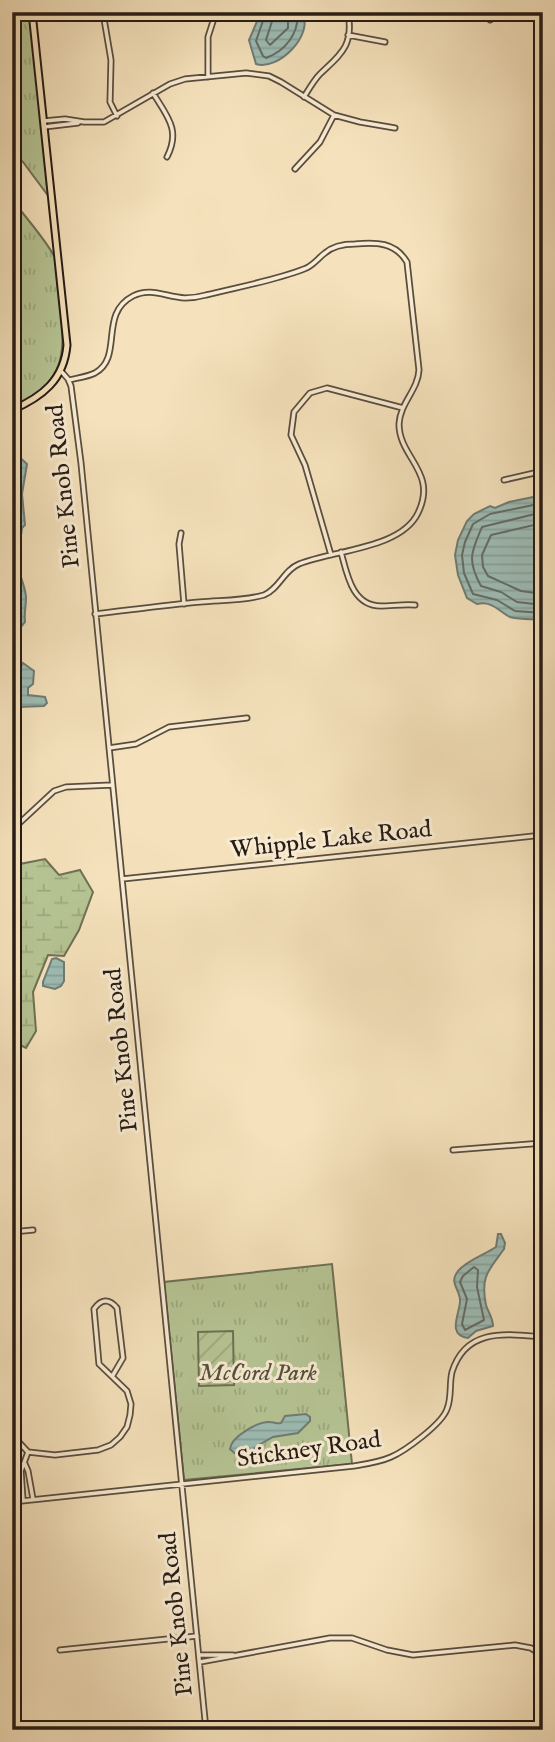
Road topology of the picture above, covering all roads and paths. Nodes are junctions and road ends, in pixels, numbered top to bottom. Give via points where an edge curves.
1 (33, 12) edge
2 (216, 12) edge
3 (348, 12) edge
4 (488, 12) edge
5 (103, 13) edge
6 (490, 20) dead end
7 (348, 35) junction
8 (384, 42) dead end
9 (208, 77) junction
10 (153, 93) junction
11 (304, 97) junction
12 (334, 115) junction
13 (117, 116) junction
14 (44, 124) junction
15 (395, 128) dead end
16 (167, 157) dead end
17 (295, 169) dead end
18 (61, 371) junction
19 (69, 380) junction
20 (403, 408) junction
21 (12, 410) edge
22 (543, 471) edge
23 (504, 480) dead end
24 (181, 533) dead end
25 (341, 552) junction
26 (331, 555) junction
27 (184, 604) junction
28 (415, 606) dead end
29 (95, 614) junction
30 (247, 718) dead end
31 (109, 748) junction
32 (113, 785) junction
33 (12, 830) edge
34 (543, 835) edge
35 (122, 879) junction
36 (543, 1143) edge
37 (453, 1150) dead end
38 (33, 1230) dead end
39 (12, 1232) edge
40 (543, 1337) edge
41 (113, 1375) junction
42 (12, 1430) edge
43 (28, 1452) junction
44 (25, 1464) junction
45 (182, 1483) junction
46 (30, 1484) junction
47 (22, 1485) junction
48 (33, 1499) junction
49 (23, 1500) junction
50 (12, 1502) edge
51 (197, 1636) junction
52 (60, 1650) dead end
53 (199, 1655) junction
54 (235, 1656) junction
55 (543, 1657) edge
56 (200, 1662) junction
57 (543, 1726) edge
58 (206, 1730) edge
59 (536, 1730) edge

1 - 14 main road
2 - 9 street via 208,37
3 - 7 street
4 - 6 street
5 - 13 street via 111,60 110,102
7 - 8 street
7 - 11 street via 340,58 318,75
9 - 10 street via 178,81
9 - 11 street via 238,73 269,76
10 - 13 street
10 - 16 street via 173,131
11 - 12 street
12 - 15 street
12 - 17 street via 316,148
13 - 14 street via 96,123 65,119
14 - 18 main road via 67,338
18 - 19 street, Pine Knob Road
18 - 21 main road via 42,394
19 - 20 street via 92,375 103,367 110,354 115,316 136,295 204,295 307,268 337,247 376,243 390,245 402,254 409,272 419,370
19 - 29 street, Pine Knob Road
20 - 25 street via 403,441 423,482 418,513 398,534
20 - 26 street via 327,388 310,393 294,412 290,435 305,466
22 - 23 street
24 - 27 street
25 - 26 street
25 - 28 street via 349,582 361,599 378,606
26 - 27 street via 293,566 263,595
27 - 29 street
29 - 31 street, Pine Knob Road
30 - 31 street via 169,727 142,742
31 - 32 street, Pine Knob Road
32 - 33 street via 54,791
32 - 35 street, Pine Knob Road
34 - 35 street, Whipple Lake Road
35 - 45 street, Pine Knob Road
36 - 37 street
38 - 39 street
40 - 45 street, Stickney Road via 496,1333 467,1349 456,1361 446,1413 390,1458 354,1466
41 - 41 street via 99,1364 93,1309 106,1300 117,1308 123,1358
41 - 43 street via 131,1404 120,1437 98,1450 55,1455
42 - 43 street
43 - 44 street
44 - 46 street
44 - 47 street
45 - 48 street, Stickney Road
45 - 51 street, Pine Knob Road
46 - 47 street
46 - 48 street
47 - 49 street
48 - 49 street, Stickney Road
49 - 50 street, Stickney Road
51 - 52 street
51 - 53 street, Pine Knob Road
53 - 54 street
53 - 56 street, Pine Knob Road
54 - 55 street via 319,1639 352,1638 413,1655 515,1645 531,1648
54 - 56 street
56 - 58 street, Pine Knob Road
57 - 59 street

